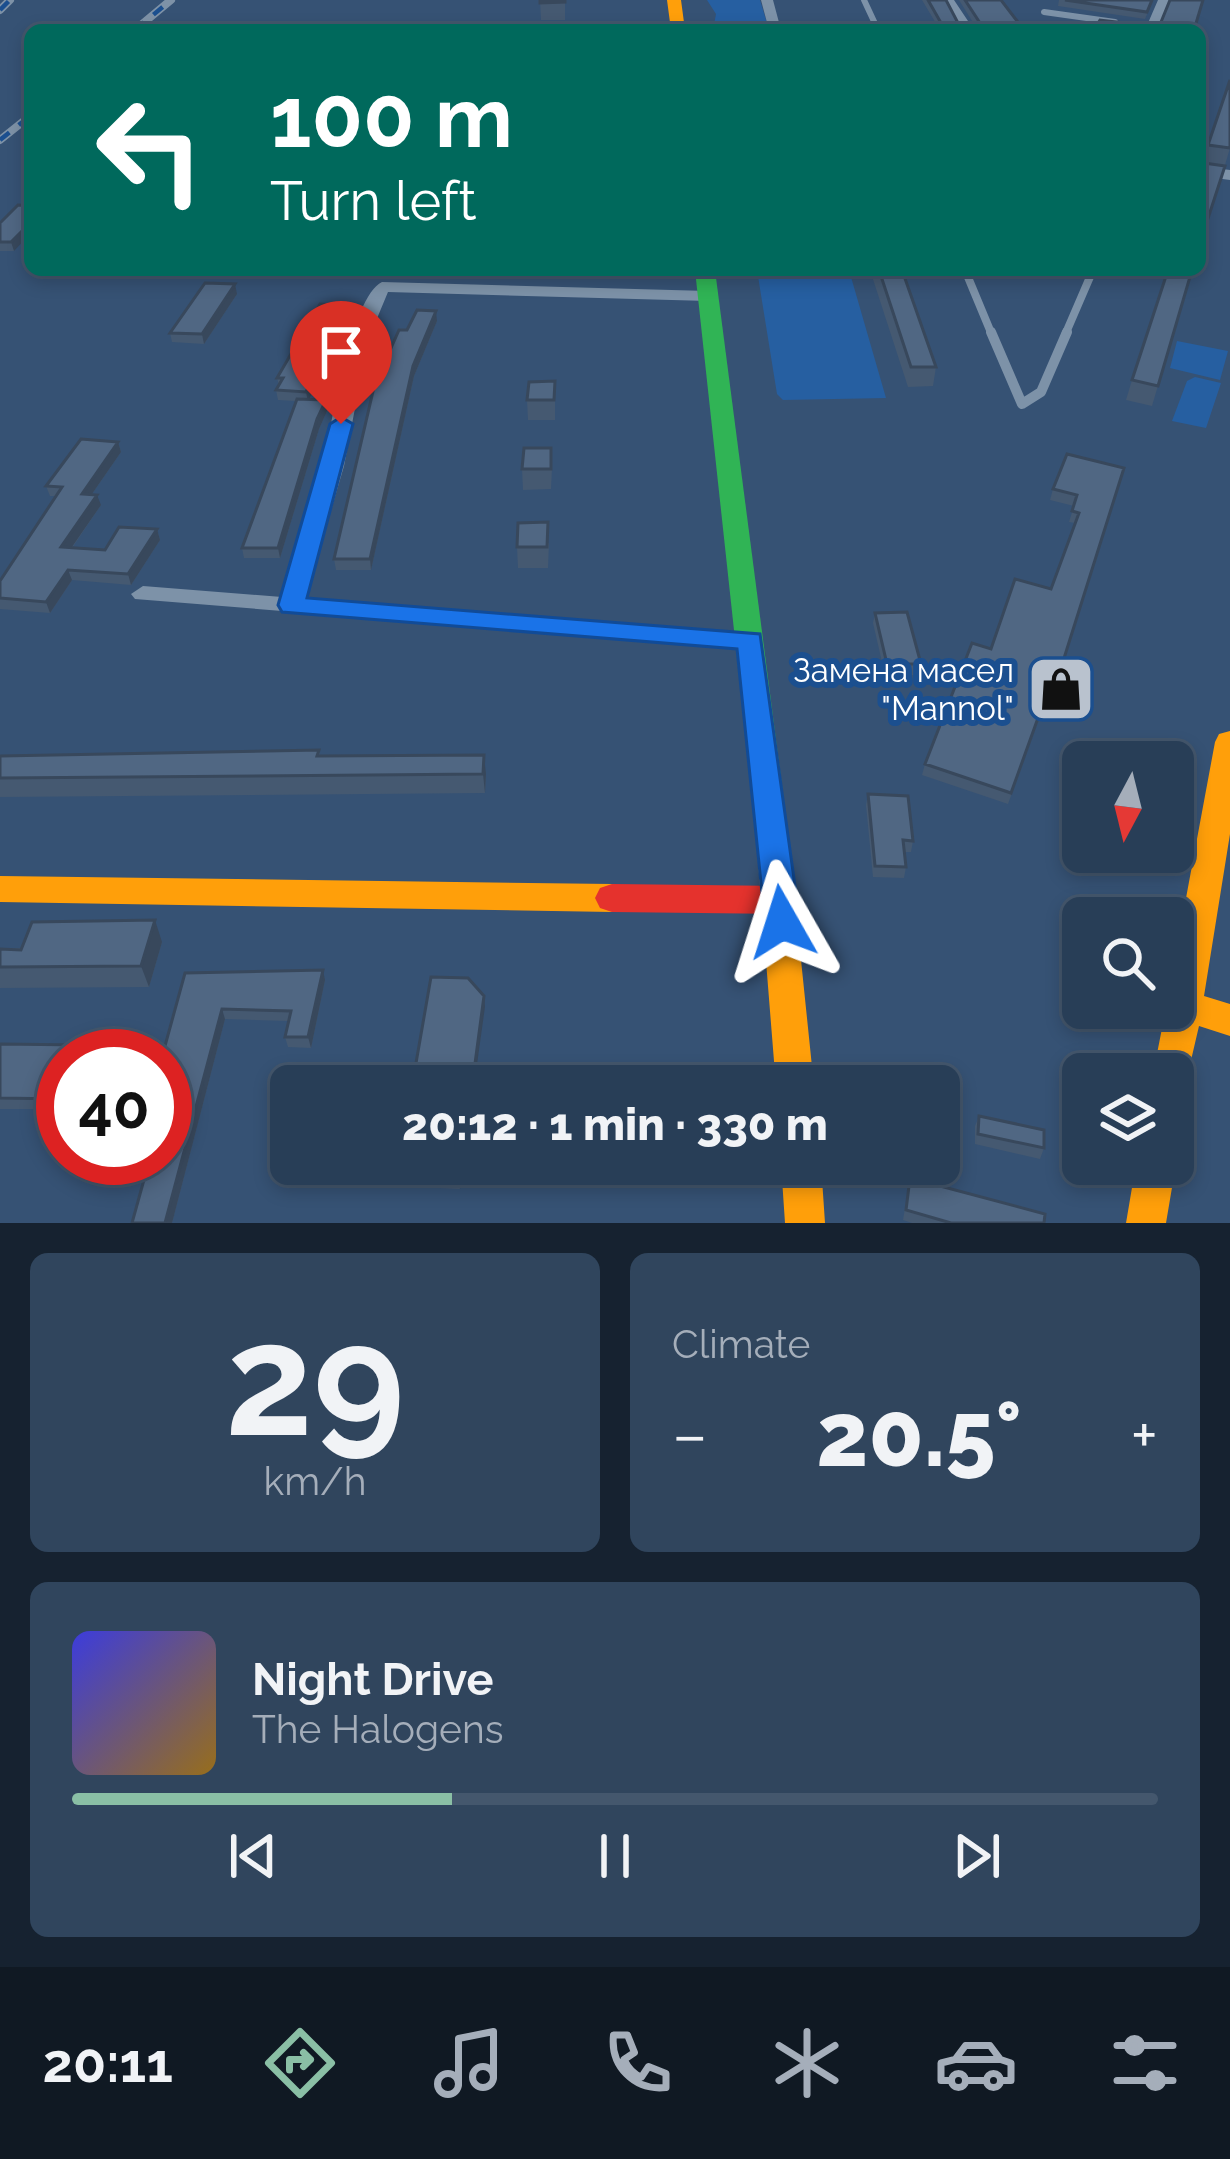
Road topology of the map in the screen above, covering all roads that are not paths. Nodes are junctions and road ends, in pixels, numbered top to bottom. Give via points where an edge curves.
1 (1044, 12) dead end
2 (1120, 24) edge
3 (968, 276) edge
4 (1090, 276) edge
5 (707, 283) edge
6 (143, 594) dead end
7 (291, 605) junction
8 (751, 641) junction
9 (1230, 742) edge
10 (0, 889) edge
11 (780, 899) junction
12 (1194, 947) edge
13 (1194, 1007) edge
14 (1230, 1020) edge
15 (793, 1065) edge
16 (802, 1185) edge
17 (1152, 1185) edge
18 (805, 1223) edge
19 (1146, 1223) edge

1 - 2 lane
3 - 4 lane via 1022,404 1041,392
5 - 7 street via 382,287 359,340 333,466
5 - 8 main road
6 - 7 street
7 - 8 street
8 - 11 main road
9 - 12 main road
10 - 11 main road
11 - 15 main road
13 - 14 main road
16 - 18 main road
17 - 19 main road

